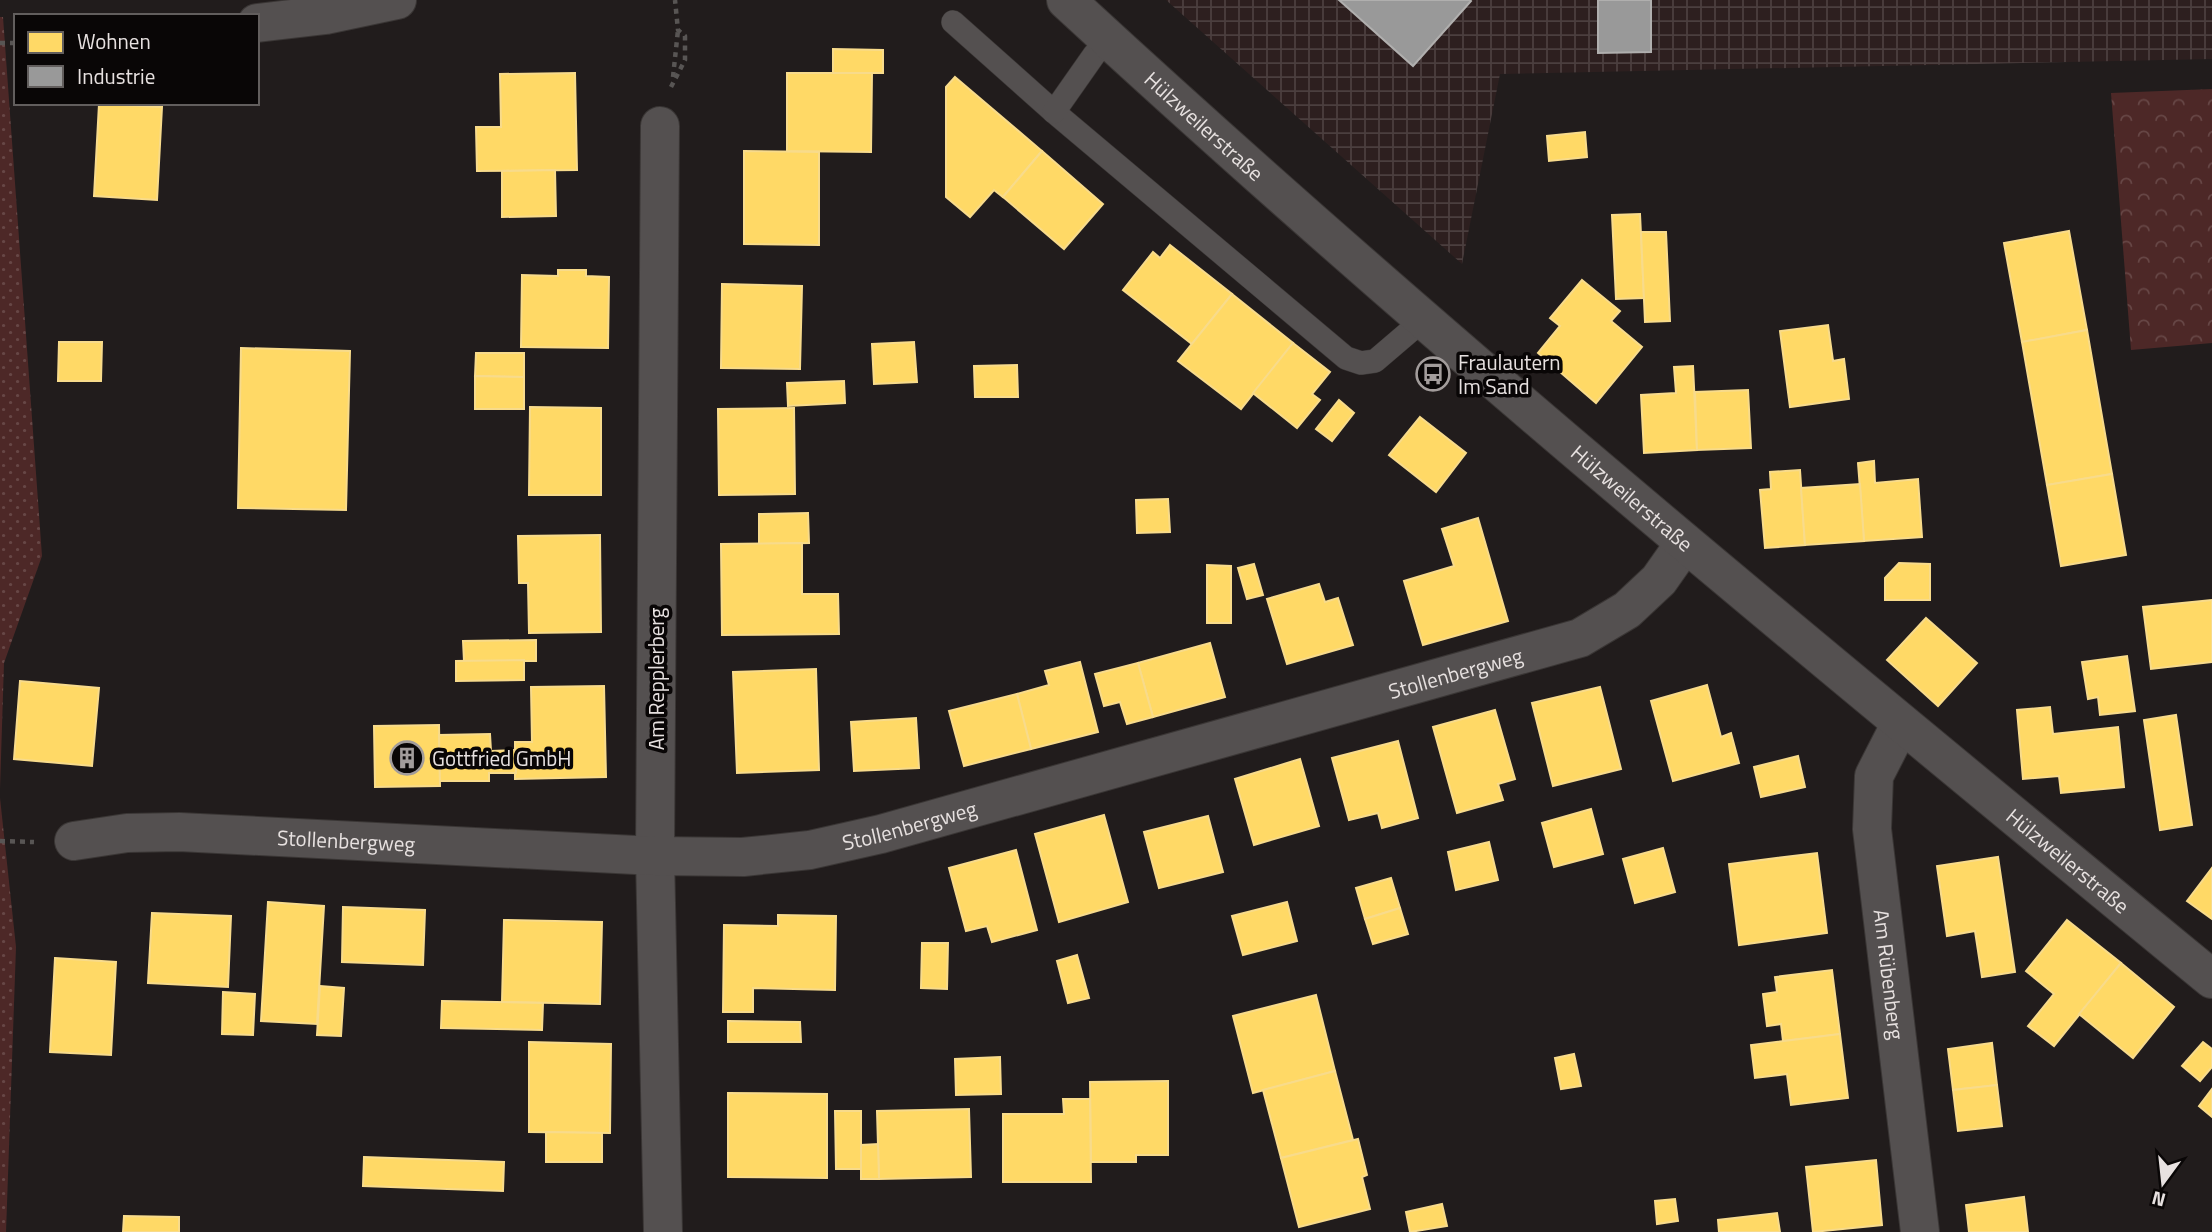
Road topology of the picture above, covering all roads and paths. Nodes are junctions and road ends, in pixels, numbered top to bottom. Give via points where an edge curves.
1 (397, 0) edge
2 (675, 0) edge
3 (1084, 14) edge
4 (953, 22) dead end
5 (259, 23) edge
6 (678, 30) junction
7 (672, 82) junction
8 (1054, 113) junction
9 (660, 126) joint
10 (1423, 320) junction
11 (1685, 543) junction
12 (1902, 723) junction
13 (74, 841) dead end
14 (654, 856) junction
15 (2212, 979) edge
16 (663, 1232) edge
17 (1920, 1232) edge

1 - 5 street
2 - 6 path
3 - 8 lane via 1094,55
3 - 10 street, Hülzweilerstraße
4 - 8 lane
6 - 7 path
6 - 7 path via 685,36 685,60
7 - 9 path
8 - 10 lane via 1346,358 1375,361
9 - 14 street, Am Repplerberg
10 - 11 street, Hülzweilerstraße
11 - 12 street, Hülzweilerstraße
11 - 14 street, Stollenbergweg via 1659,580 1627,610 1580,638 881,834 757,856
12 - 15 street, Hülzweilerstraße
12 - 17 street, Am Rübenberg via 1874,776 1872,829
13 - 14 street, Stollenbergweg via 179,832
14 - 16 street, Am Repplerberg

